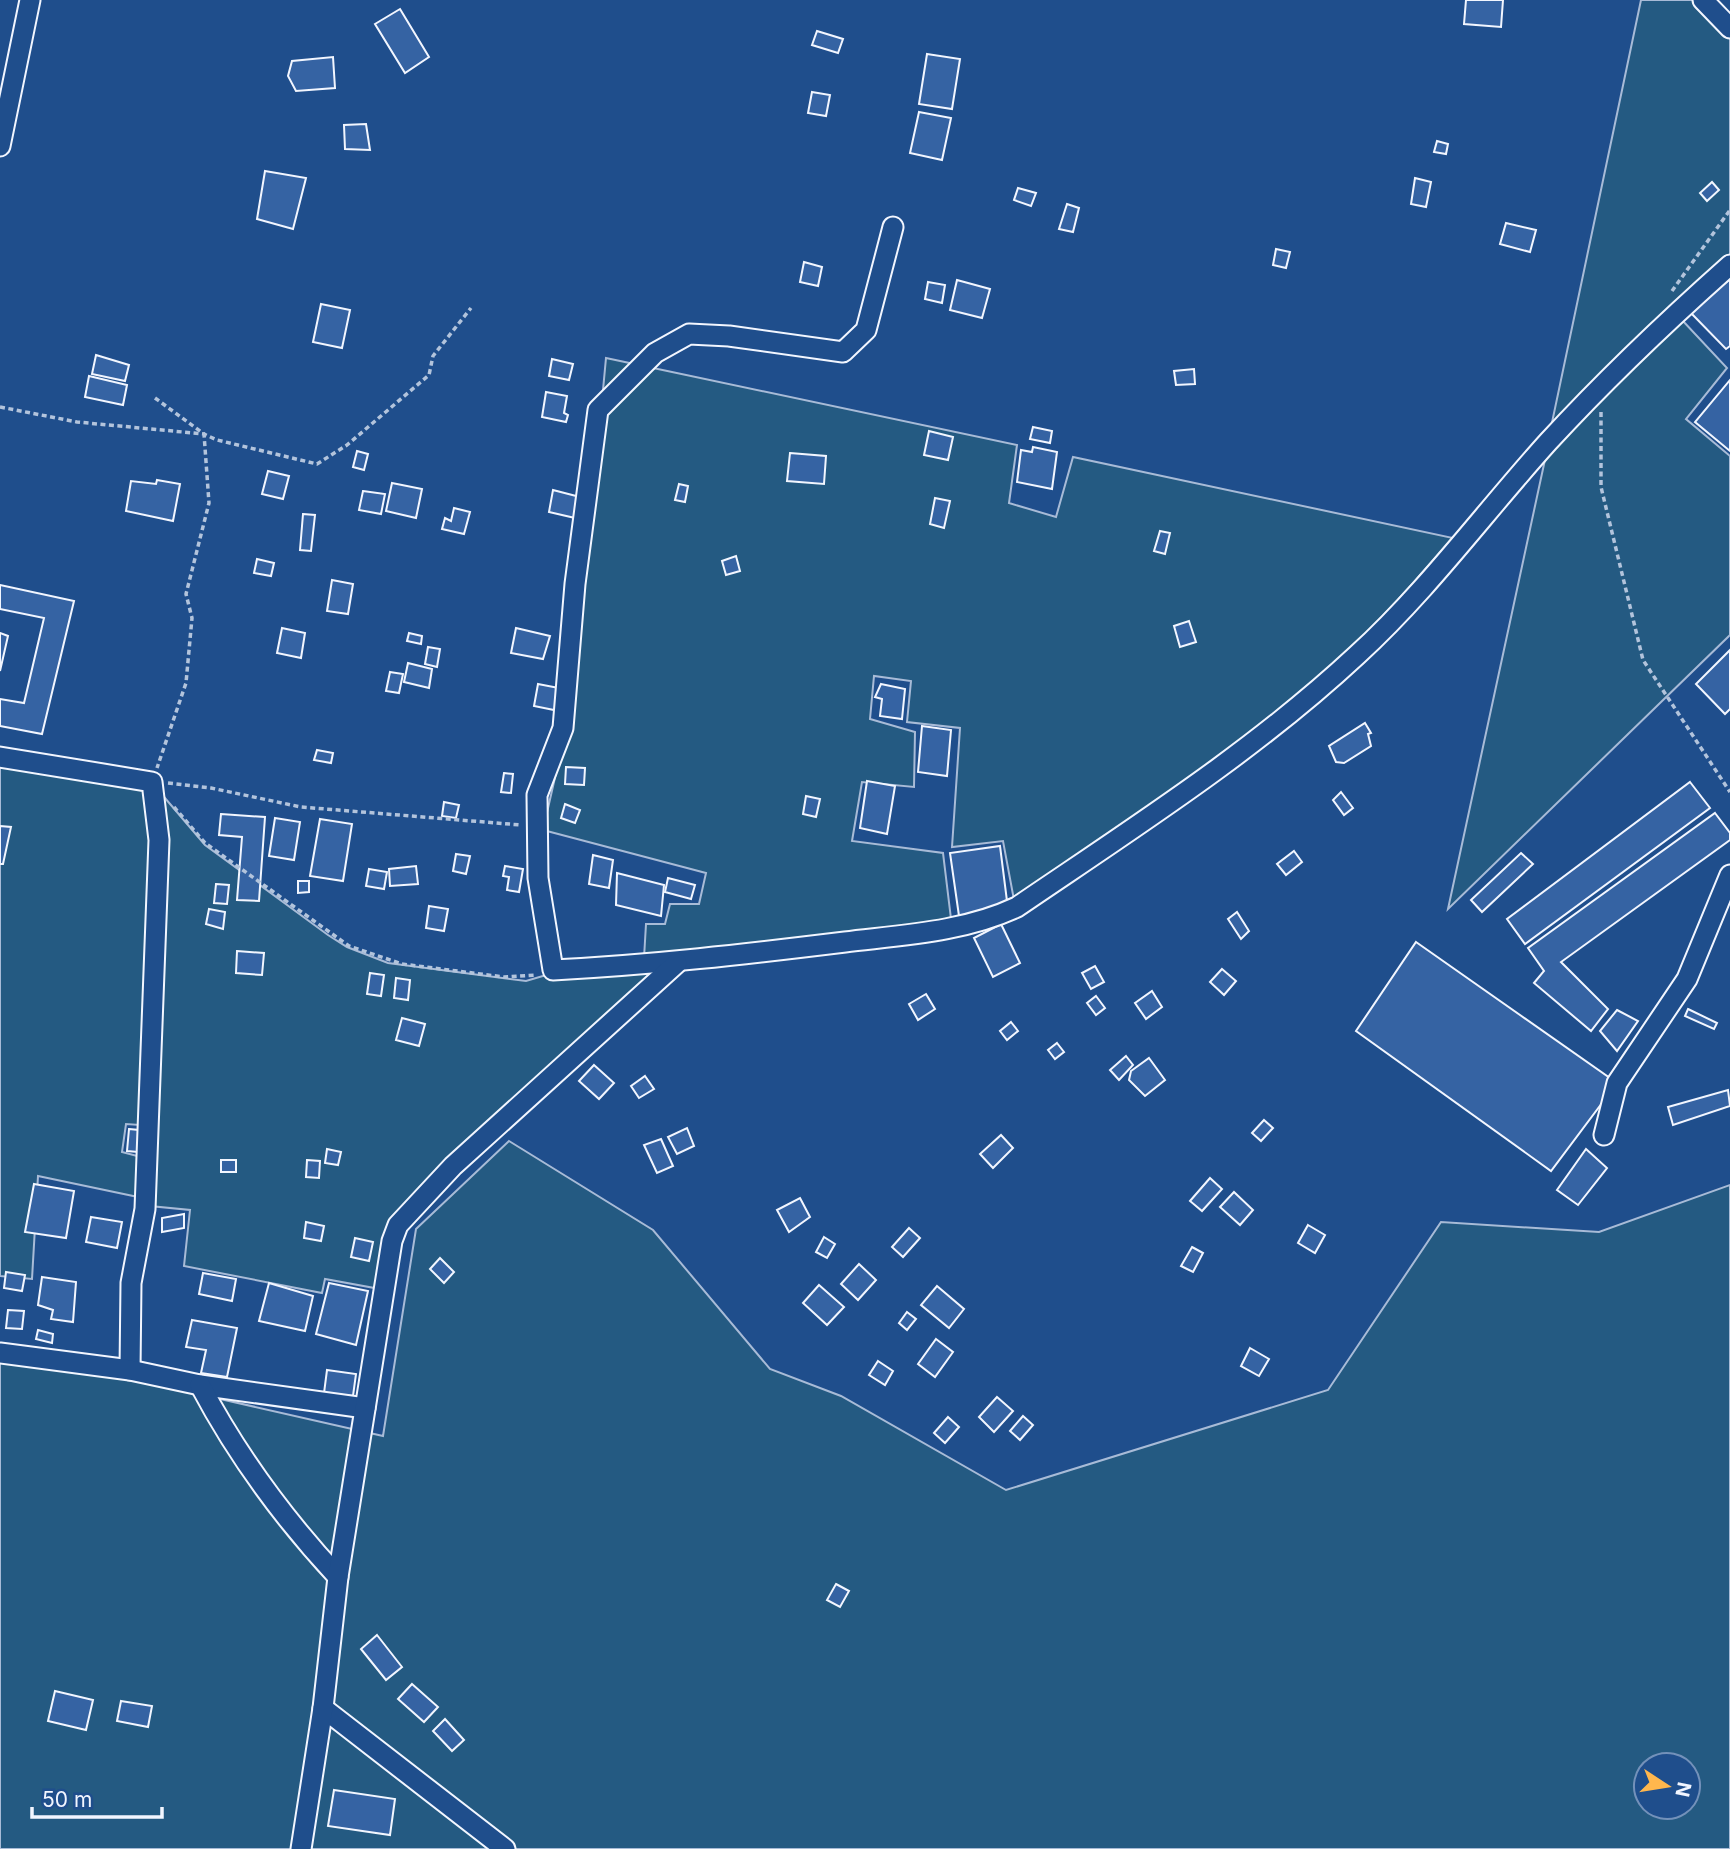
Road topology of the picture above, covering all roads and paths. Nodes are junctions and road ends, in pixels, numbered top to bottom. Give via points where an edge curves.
1 (30, 0) edge
2 (1703, 0) edge
3 (1730, 28) edge
4 (0, 146) edge
5 (1730, 210) edge
6 (892, 228) dead end
7 (1730, 265) edge
8 (1666, 300) dead end
9 (471, 308) dead end
10 (1601, 390) junction
11 (155, 398) dead end
12 (0, 407) edge
13 (204, 434) junction
14 (0, 757) edge
15 (152, 782) junction
16 (1730, 792) edge
17 (536, 826) junction
18 (1730, 875) edge
19 (677, 963) junction
20 (553, 970) junction
21 (1604, 1136) dead end
22 (0, 1353) edge
23 (130, 1370) junction
24 (200, 1385) junction
25 (365, 1408) junction
26 (338, 1577) junction
27 (323, 1707) junction
28 (301, 1849) edge
29 (505, 1849) edge

1 - 4 street
2 - 3 street
5 - 8 path
6 - 17 street via 866,330 843,352 689,334 655,353 597,410 563,728 537,795
7 - 10 street via 1663,325
9 - 13 path via 433,356 429,375 347,445 317,464
10 - 16 path via 1601,487 1643,660
10 - 19 street via 1397,614 1322,687 1177,798 1017,907 993,918 928,932
11 - 13 path
12 - 13 path via 76,422
13 - 15 path via 209,503 186,594 192,618 186,683
14 - 15 street
15 - 17 path via 211,788 301,807
15 - 20 path via 205,843 349,946 402,964 504,977 527,978
15 - 23 street via 159,840 145,1209 131,1283
17 - 20 street via 538,878
18 - 21 street via 1686,979 1617,1083
19 - 20 street
19 - 25 street via 453,1166 398,1225
22 - 23 street
23 - 24 street
24 - 25 street
24 - 26 street via 228,1437
25 - 26 street
26 - 27 street
27 - 28 street
27 - 29 street

